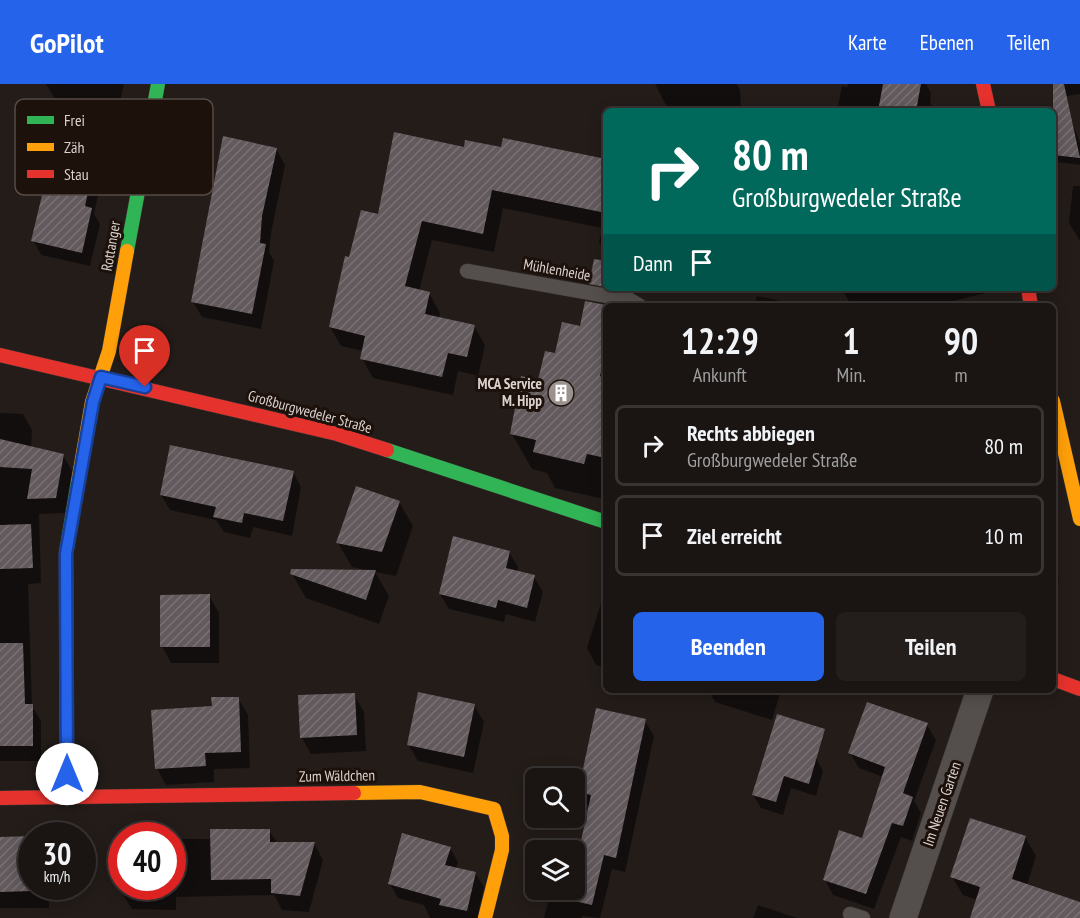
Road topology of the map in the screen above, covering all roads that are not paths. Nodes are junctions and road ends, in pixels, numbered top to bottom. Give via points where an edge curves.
1 (158, 84) edge
2 (983, 84) edge
3 (155, 99) edge
4 (988, 108) edge
5 (138, 195) edge
6 (467, 271) dead end
7 (635, 303) edge
8 (0, 355) edge
9 (101, 377) junction
10 (1056, 414) edge
11 (1080, 519) edge
12 (603, 521) edge
13 (1056, 680) edge
14 (1080, 689) edge
15 (979, 693) edge
16 (67, 796) junction
17 (0, 798) edge
18 (485, 918) edge
19 (903, 918) edge

1 - 3 street, Rottanger
2 - 4 street
5 - 9 street, Rottanger
6 - 7 lane, Mühlenheide
8 - 9 street, Großburgwedeler Straße
9 - 12 street, Großburgwedeler Straße via 337,434
9 - 16 street, Rottanger via 66,554
10 - 11 street
13 - 14 street
15 - 19 street, Im Neuen Garten
16 - 17 street
16 - 18 street, Zum Wäldchen via 420,792 494,809 502,850

